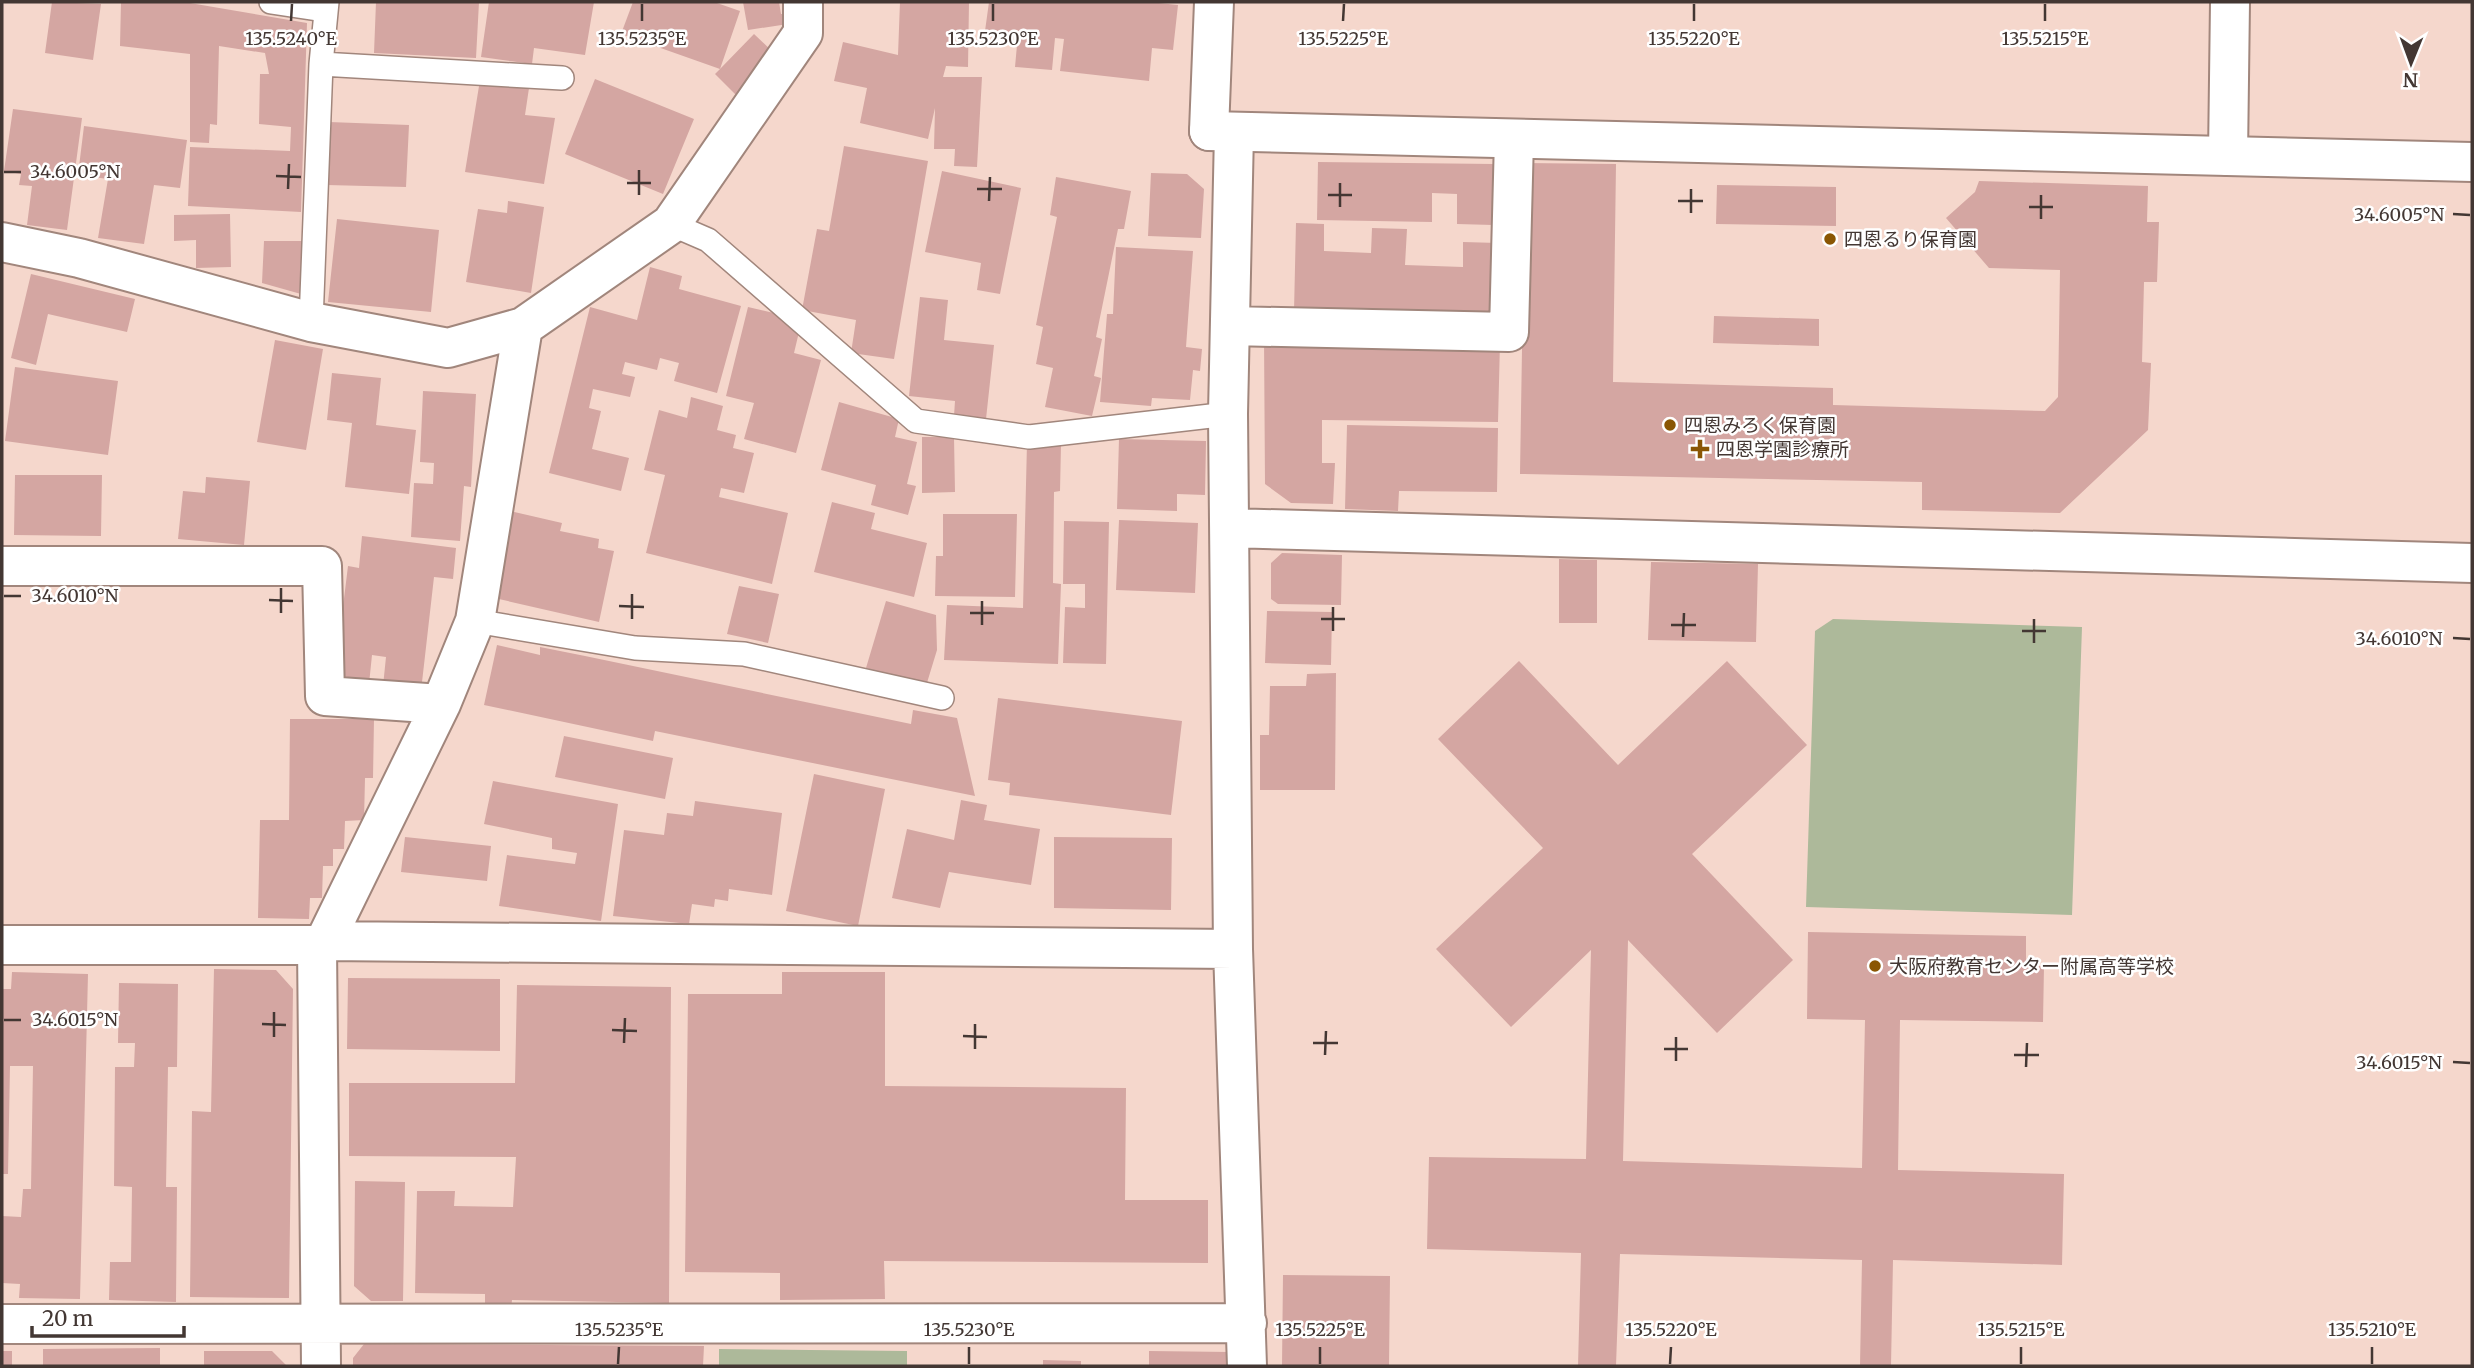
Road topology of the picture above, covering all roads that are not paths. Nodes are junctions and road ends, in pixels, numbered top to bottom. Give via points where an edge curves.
1 (271, 2) edge
2 (803, 2) edge
3 (1214, 2) edge
4 (2230, 2) edge
5 (326, 6) edge
6 (321, 64) junction
7 (562, 78) dead end
8 (1222, 131) junction
9 (1514, 139) junction
10 (2228, 156) junction
11 (2472, 162) edge
12 (671, 224) junction
13 (2, 242) edge
14 (311, 322) junction
15 (1230, 326) junction
16 (523, 327) junction
17 (1228, 414) junction
18 (1230, 528) junction
19 (2472, 563) edge
20 (2, 566) edge
21 (475, 621) junction
22 (942, 698) dead end
23 (441, 704) junction
24 (321, 943) junction
25 (2, 945) edge
26 (1233, 949) junction
27 (1247, 1323) junction
28 (2, 1324) edge
29 (321, 1325) junction
30 (321, 1366) edge
31 (1247, 1366) edge

1 - 5 lane
2 - 12 street via 803,33
3 - 8 street
4 - 10 street
5 - 6 lane
6 - 7 lane
6 - 14 lane
8 - 9 street
8 - 15 street
9 - 10 street
9 - 15 street via 1509,332
10 - 11 street
12 - 16 street
12 - 17 lane via 708,240 916,421 1029,437
13 - 14 street via 79,258
14 - 16 street via 448,348
15 - 17 street
16 - 21 street
17 - 18 street
18 - 19 street
18 - 26 street
20 - 23 street via 323,566 325,696
21 - 22 lane via 635,648 744,654
21 - 23 street
23 - 24 street
24 - 25 street
24 - 26 street
24 - 29 street
26 - 27 street
27 - 29 street
27 - 31 street
28 - 29 street
29 - 30 street

